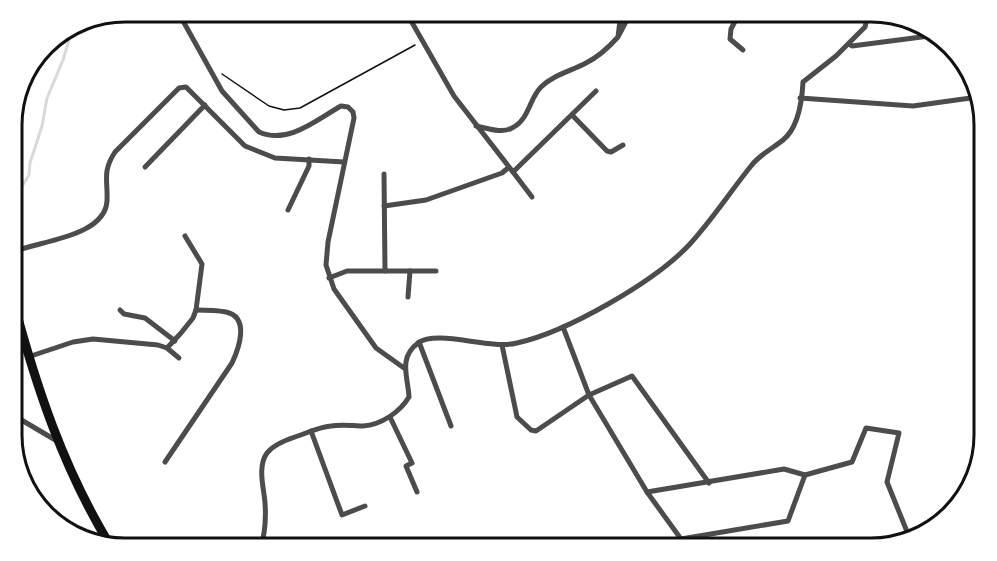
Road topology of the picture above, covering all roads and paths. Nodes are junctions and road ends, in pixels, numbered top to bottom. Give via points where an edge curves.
1 (183, 22) edge
2 (412, 22) edge
3 (620, 22) edge
4 (626, 22) edge
5 (735, 22) edge
6 (866, 22) edge
7 (618, 37) junction
8 (924, 37) edge
9 (422, 41) junction
10 (849, 44) junction
11 (743, 50) dead end
12 (207, 67) junction
13 (596, 91) dead end
14 (800, 98) junction
15 (971, 99) edge
16 (205, 105) junction
17 (572, 115) junction
18 (476, 126) junction
19 (623, 145) dead end
20 (309, 159) junction
21 (344, 162) junction
22 (145, 167) dead end
23 (511, 170) junction
24 (384, 174) dead end
25 (532, 197) dead end
26 (384, 206) junction
27 (288, 210) dead end
28 (185, 236) dead end
29 (22, 250) edge
30 (385, 271) junction
31 (410, 271) junction
32 (436, 271) dead end
33 (329, 278) junction
34 (408, 297) dead end
35 (120, 310) dead end
36 (196, 310) junction
37 (563, 327) junction
38 (22, 334) edge
39 (175, 341) junction
40 (419, 342) junction
41 (502, 345) junction
42 (166, 348) junction
43 (28, 357) junction
44 (179, 358) dead end
45 (404, 368) junction
46 (589, 395) junction
47 (390, 417) junction
48 (22, 420) edge
49 (452, 426) dead end
50 (311, 431) junction
51 (58, 442) junction
52 (165, 462) dead end
53 (805, 475) junction
54 (709, 483) junction
55 (417, 492) dead end
56 (647, 492) junction
57 (365, 506) dead end
58 (907, 532) edge
59 (105, 536) edge
60 (263, 538) edge
61 (680, 538) edge
62 (687, 538) edge

1 - 12 street
2 - 9 street
3 - 7 street
4 - 7 street
5 - 11 street via 730,39
6 - 10 street
7 - 18 street via 588,62 542,86 519,124 502,131
8 - 10 street
9 - 12 path via 300,108 284,110 269,106
9 - 18 street
10 - 14 street via 803,82
12 - 21 street via 237,109 267,135 291,134 341,106 348,106 354,118
13 - 17 street
14 - 15 street via 913,106
14 - 37 street via 791,131 752,163 687,247 633,288
16 - 20 street via 245,146 268,157
16 - 22 street
16 - 29 street via 186,87 179,88 108,163 107,201 97,221 65,238
17 - 19 street via 607,151
17 - 23 street
18 - 23 street
20 - 21 street
20 - 27 street
21 - 33 street via 328,242
23 - 25 street
23 - 26 street via 426,200
24 - 26 street
26 - 30 street
28 - 36 street via 202,264
30 - 31 street
30 - 33 street via 347,271
31 - 32 street
31 - 34 street
33 - 45 street via 376,348
35 - 39 street via 145,318
36 - 39 street
36 - 52 street via 228,312 236,317 241,331 240,347
37 - 41 street via 516,344
37 - 46 street
38 - 43 highway
39 - 42 street
40 - 41 street via 439,338
40 - 45 street via 405,359
40 - 49 street
41 - 46 street via 517,417 531,430 536,431
42 - 43 street via 143,342 93,339
42 - 44 street
43 - 51 highway
45 - 47 street via 409,397
46 - 54 street via 633,376
46 - 56 street
47 - 50 street via 374,425 329,426
47 - 55 street via 412,463 406,466
48 - 51 street
50 - 57 street via 342,515
50 - 60 street via 266,454
51 - 59 highway
53 - 54 street via 784,469
53 - 58 street via 852,462 866,428 900,434 887,482
53 - 62 street via 788,521
54 - 56 street
56 - 61 street

